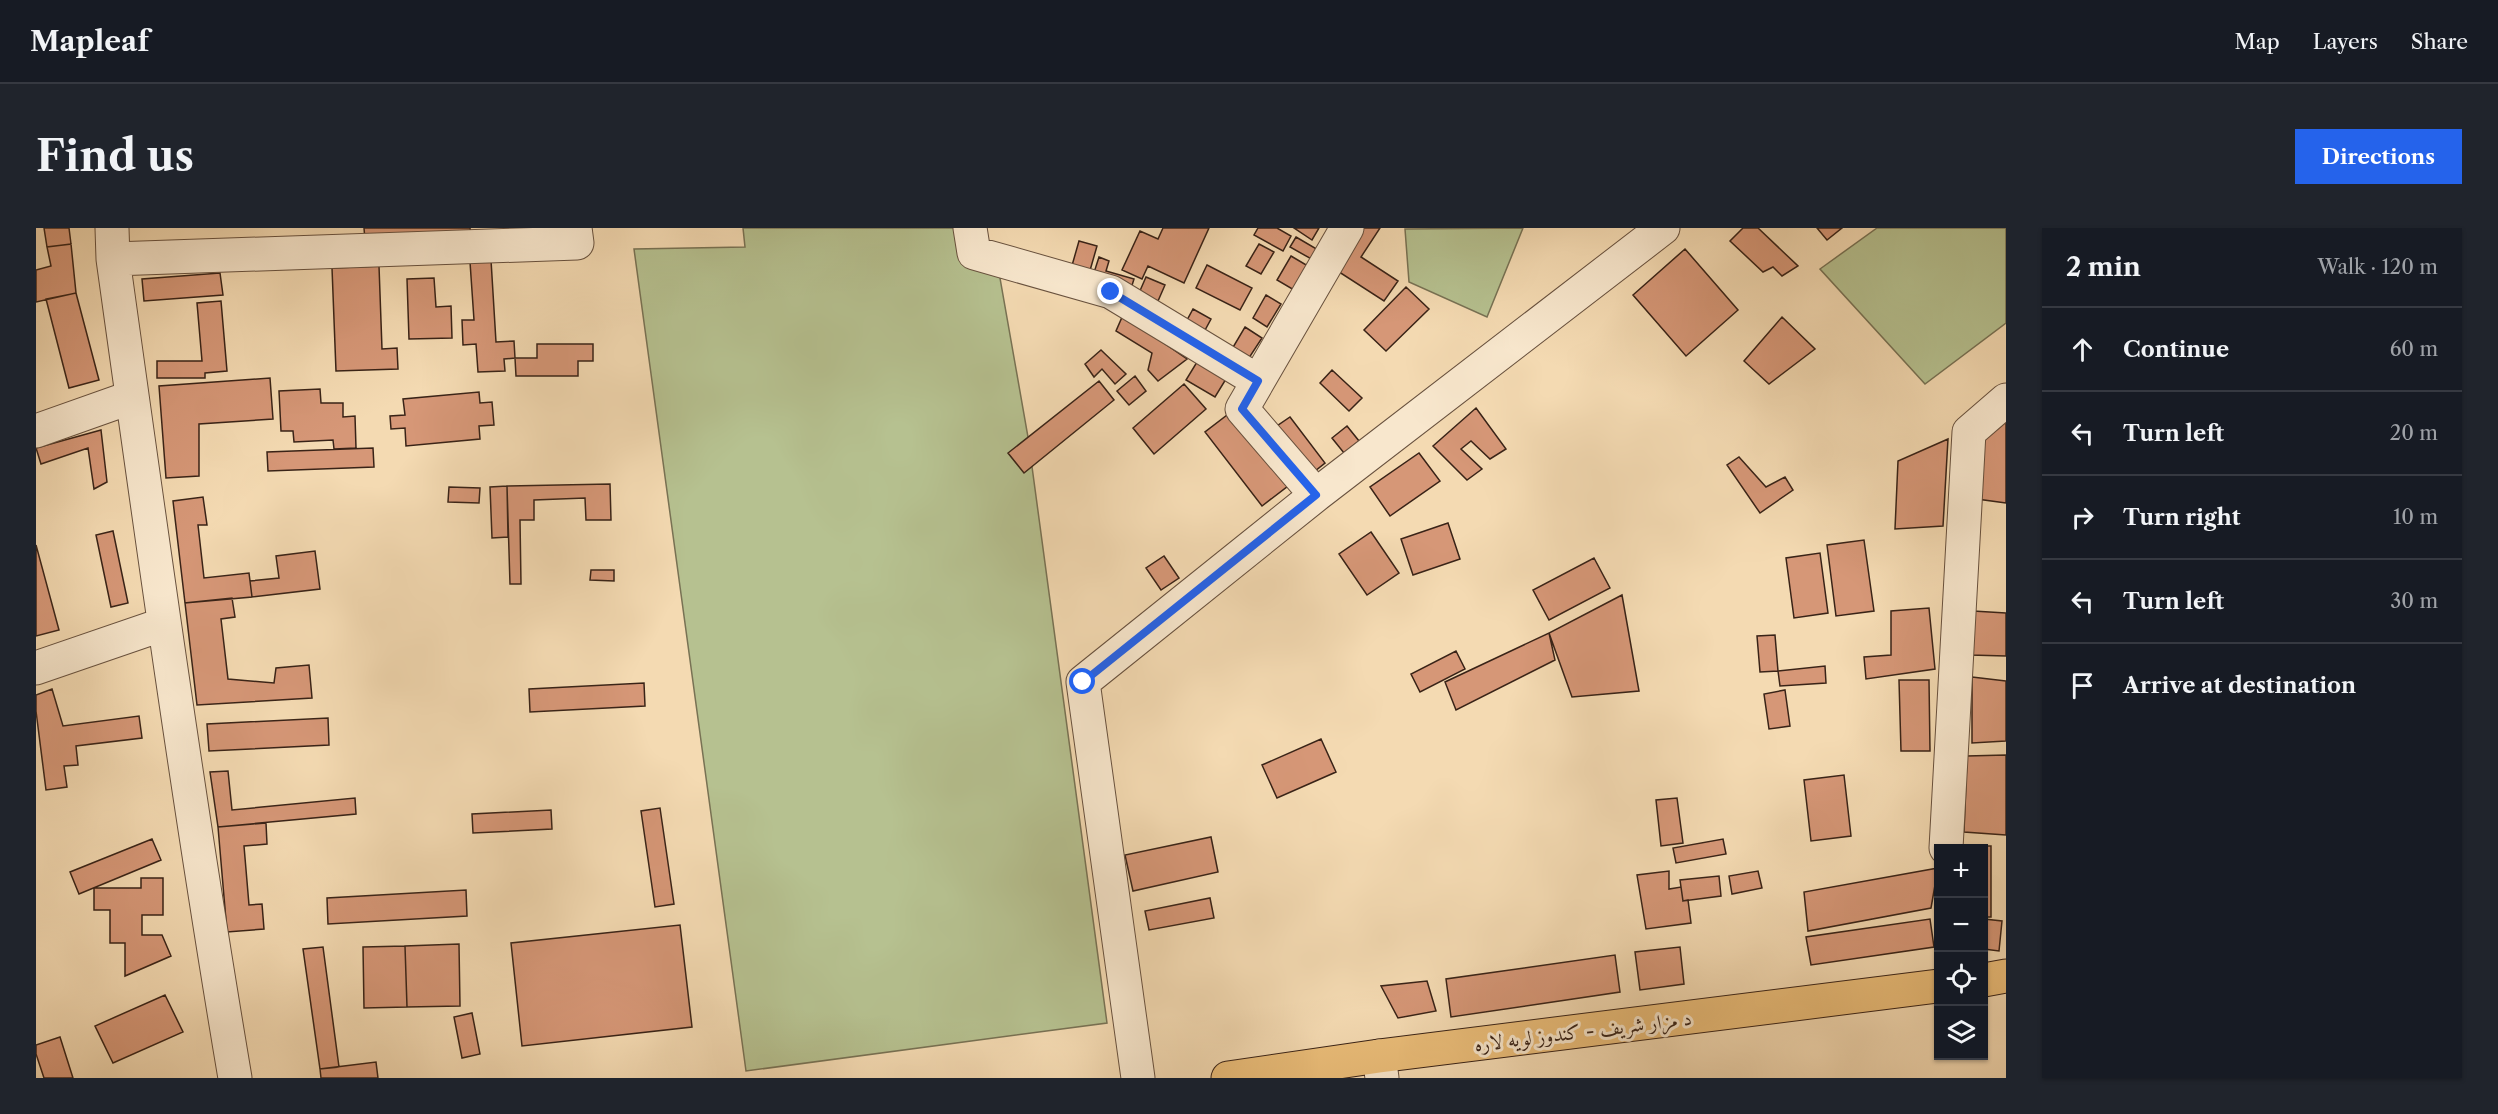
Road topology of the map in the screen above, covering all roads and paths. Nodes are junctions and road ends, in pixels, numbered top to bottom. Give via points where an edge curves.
1 (575, 228) edge
2 (970, 228) edge
3 (1347, 228) edge
4 (1664, 228) edge
5 (112, 244) edge
6 (1258, 381) junction
7 (132, 397) junction
8 (2006, 400) edge
9 (36, 432) edge
10 (1316, 495) junction
11 (164, 624) junction
12 (36, 668) edge
13 (1946, 844) edge
14 (2006, 976) edge
15 (1988, 979) edge
16 (1934, 987) edge
17 (1381, 1067) edge
18 (235, 1078) edge
19 (1138, 1078) edge
20 (1228, 1078) edge

1 - 5 street via 577,243
2 - 6 street via 974,253 1111,292
3 - 6 street
4 - 10 street
5 - 7 street
6 - 10 street via 1242,409
7 - 9 street
7 - 11 street
8 - 13 street via 1969,432
10 - 19 street via 1083,682
11 - 12 street
11 - 18 street
14 - 15 main road
16 - 17 main road, د مزار شریف - کندوز لویه لاره
17 - 20 main road, د مزار شریف - کندوز لویه لاره

